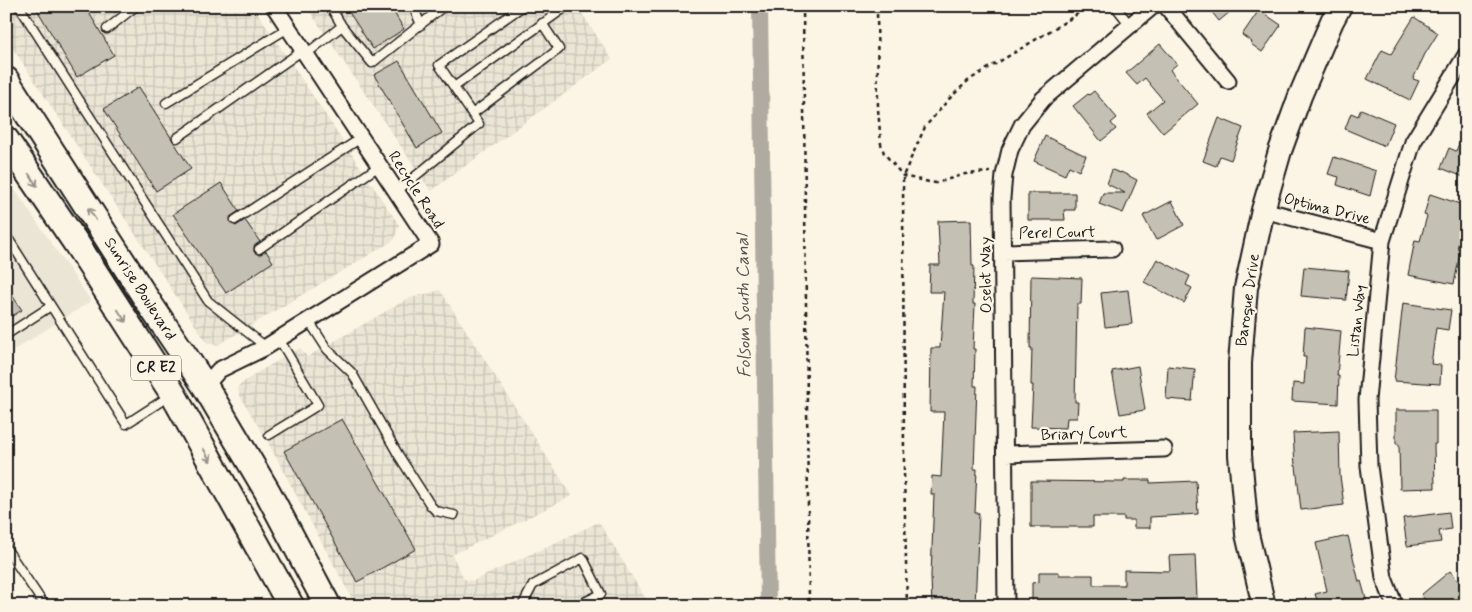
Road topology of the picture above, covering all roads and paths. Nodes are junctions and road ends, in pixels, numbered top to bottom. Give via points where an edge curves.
1 (20, 6) edge
2 (136, 6) edge
3 (274, 6) edge
4 (330, 6) edge
5 (413, 6) edge
6 (444, 6) edge
7 (523, 6) edge
8 (560, 6) edge
9 (803, 6) edge
10 (877, 6) edge
11 (1087, 6) edge
12 (1115, 6) edge
13 (1152, 6) edge
14 (1166, 6) edge
15 (1340, 6) edge
16 (542, 23) junction
17 (421, 24) junction
18 (1130, 25) junction
19 (342, 26) junction
20 (288, 28) junction
21 (107, 29) dead end
22 (304, 52) junction
23 (1466, 55) edge
24 (6, 80) edge
25 (1228, 81) dead end
26 (454, 87) junction
27 (166, 103) dead end
28 (472, 114) junction
29 (177, 138) dead end
30 (361, 138) junction
31 (6, 140) edge
32 (379, 166) junction
33 (1005, 171) junction
34 (903, 176) junction
35 (396, 192) junction
36 (1263, 210) junction
37 (235, 220) dead end
38 (6, 235) edge
39 (1382, 241) junction
40 (76, 243) junction
41 (1112, 249) dead end
42 (259, 250) dead end
43 (1003, 252) junction
44 (51, 306) junction
45 (309, 321) junction
46 (6, 335) edge
47 (279, 339) junction
48 (266, 347) junction
49 (205, 386) junction
50 (173, 394) junction
51 (269, 434) dead end
52 (1164, 449) dead end
53 (1005, 454) junction
54 (454, 515) dead end
55 (295, 544) junction
56 (6, 548) edge
57 (45, 606) edge
58 (291, 606) edge
59 (328, 606) edge
60 (522, 606) edge
61 (576, 606) edge
62 (809, 606) edge
63 (907, 606) edge
64 (1006, 606) edge
65 (1264, 606) edge
66 (1395, 606) edge

1 - 48 lane via 208,301
2 - 21 lane
3 - 20 street, Recycle Road
4 - 19 lane
5 - 17 lane
6 - 17 lane
7 - 26 lane via 439,65
8 - 16 lane via 563,8
9 - 62 path
10 - 34 path via 881,144 884,153
11 - 34 path via 969,80 925,127
12 - 18 lane
13 - 18 street, Oselot Way
14 - 25 street
15 - 36 street, Baroque Drive via 1300,96
16 - 26 lane
16 - 28 lane via 559,49
17 - 19 lane via 372,63
18 - 33 street, Oselot Way via 1043,98 1022,125 1010,150
19 - 22 lane
20 - 22 street, Recycle Road
20 - 27 lane
22 - 29 lane
22 - 30 street, Recycle Road
23 - 39 street, Listan Way via 1413,142
49 -> 24 main road, Sunrise Boulevard / CR E2
26 - 28 lane
28 - 35 lane via 479,124
30 - 32 street, Recycle Road
30 - 37 lane
31 -> 40 main road, Sunrise Boulevard / CR E2
32 - 35 street, Recycle Road
32 - 42 lane
33 - 34 path via 966,174 936,183
33 - 43 street, Oselot Way
34 - 63 path
35 - 45 street, Recycle Road via 430,244
36 - 39 street, Optima Drive
36 - 65 street, Baroque Drive via 1246,288 1240,372 1240,455 1247,534
38 - 44 lane
39 - 66 street, Listan Way via 1367,400 1369,466 1384,578
40 - 49 main road via 101,250 183,376
40 -> 50 main road, Sunrise Boulevard / CR E2
41 - 43 street, Perel Court
43 - 53 street, Oselot Way
44 - 46 lane
44 - 50 lane via 126,424
45 - 47 street, Recycle Road
45 - 54 lane via 327,349 352,373 431,506 436,511
47 - 48 street, Recycle Road
47 - 51 lane via 318,405
48 - 49 street, Recycle Road via 219,370
49 - 55 main road, Sunrise Boulevard / CR E2
50 - 55 main road via 200,407 273,534
50 -> 58 main road, Sunrise Boulevard / CR E2
52 - 53 street, Briary Court
53 - 64 street, Oselot Way
55 - 59 main road, Sunrise Boulevard / CR E2
56 - 57 lane
60 - 61 lane via 533,585 583,558 601,594

